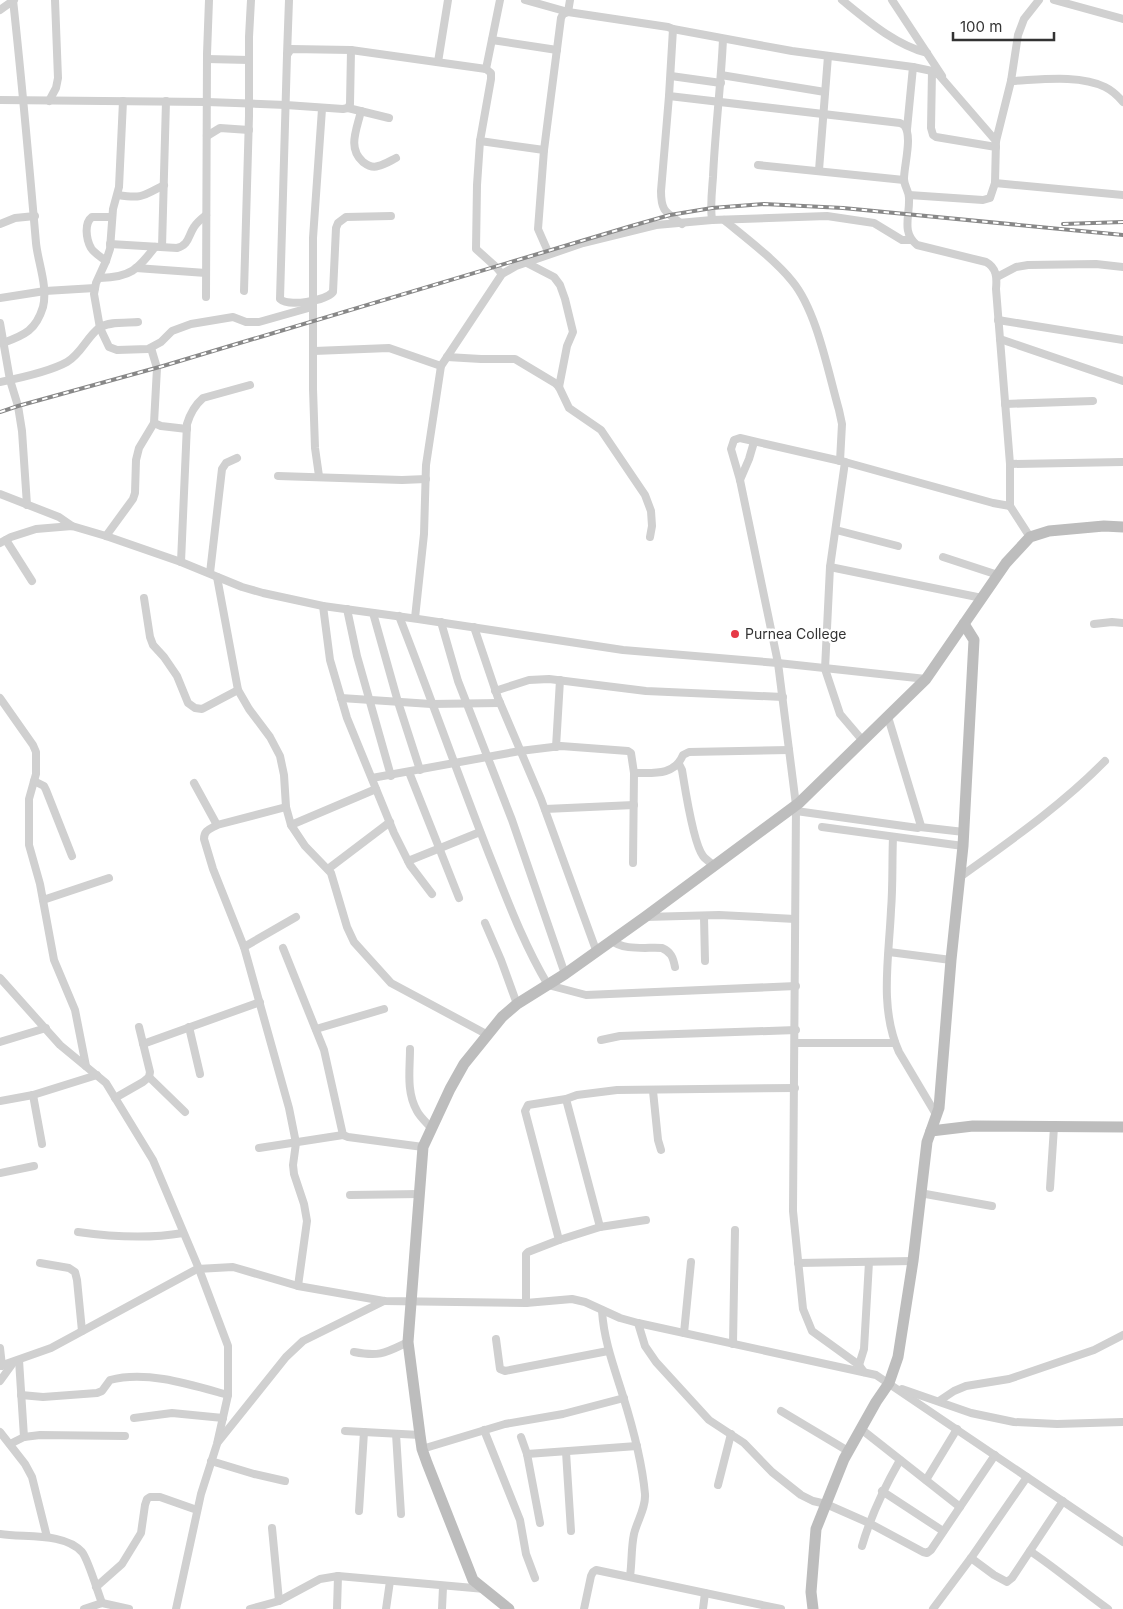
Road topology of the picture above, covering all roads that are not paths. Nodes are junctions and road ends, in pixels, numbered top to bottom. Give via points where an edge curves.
1 (13, 0) edge
2 (55, 0) edge
3 (209, 0) edge
4 (251, 0) edge
5 (290, 0) edge
6 (448, 0) edge
7 (500, 0) edge
8 (525, 0) edge
9 (570, 0) edge
10 (842, 0) edge
11 (892, 0) edge
12 (1039, 0) edge
13 (1054, 0) edge
14 (0, 10) edge
15 (568, 12) junction
16 (1123, 19) edge
17 (673, 29) junction
18 (723, 39) junction
19 (492, 40) junction
20 (350, 50) junction
21 (557, 50) junction
22 (927, 53) junction
23 (287, 55) junction
24 (828, 56) junction
25 (207, 59) junction
26 (249, 60) junction
27 (438, 62) junction
28 (913, 67) junction
29 (486, 69) junction
30 (932, 71) junction
31 (671, 76) junction
32 (721, 79) junction
33 (1011, 81) junction
34 (949, 86) junction
35 (825, 92) junction
36 (669, 96) junction
37 (0, 100) edge
38 (23, 101) junction
39 (49, 101) junction
40 (122, 101) junction
41 (166, 101) junction
42 (207, 102) junction
43 (718, 102) junction
44 (1123, 102) edge
45 (249, 103) junction
46 (286, 105) junction
47 (348, 108) junction
48 (322, 109) junction
49 (361, 111) junction
50 (823, 115) junction
51 (389, 118) dead end
52 (907, 129) junction
53 (249, 130) junction
54 (207, 136) junction
55 (480, 141) junction
56 (996, 144) junction
57 (544, 150) junction
58 (396, 158) dead end
59 (758, 165) dead end
60 (819, 170) junction
61 (904, 180) junction
62 (995, 183) junction
63 (164, 185) junction
64 (118, 195) junction
65 (909, 195) junction
66 (1123, 196) edge
67 (206, 215) junction
68 (34, 216) junction
69 (391, 216) dead end
70 (112, 217) junction
71 (712, 220) junction
72 (724, 220) junction
73 (0, 224) edge
74 (682, 224) junction
75 (911, 240) junction
76 (110, 244) junction
77 (159, 247) junction
78 (548, 254) junction
79 (106, 261) junction
80 (525, 262) junction
81 (1123, 267) edge
82 (136, 268) junction
83 (206, 272) junction
84 (502, 274) junction
85 (997, 277) junction
86 (100, 278) junction
87 (95, 288) junction
88 (45, 291) junction
89 (244, 291) dead end
90 (206, 297) dead end
91 (0, 298) edge
92 (312, 304) junction
93 (998, 320) junction
94 (138, 322) dead end
95 (0, 323) edge
96 (100, 328) junction
97 (1000, 338) junction
98 (1123, 339) edge
99 (3, 343) junction
100 (151, 348) junction
101 (314, 351) junction
102 (447, 357) junction
103 (441, 366) junction
104 (10, 380) junction
105 (1123, 381) edge
106 (0, 382) edge
107 (250, 385) dead end
108 (560, 387) junction
109 (1093, 401) dead end
110 (1005, 404) junction
111 (154, 423) junction
112 (187, 429) junction
113 (754, 442) junction
114 (237, 458) dead end
115 (842, 461) junction
116 (1123, 462) edge
117 (1010, 464) junction
118 (278, 476) dead end
119 (318, 476) junction
120 (426, 479) junction
121 (740, 480) junction
122 (0, 494) edge
123 (27, 505) junction
124 (1010, 506) junction
125 (72, 526) junction
126 (1123, 526) edge
127 (836, 530) junction
128 (106, 536) junction
129 (650, 537) dead end
130 (1030, 537) junction
131 (3, 542) edge
132 (898, 546) dead end
133 (943, 557) dead end
134 (181, 562) junction
135 (830, 567) junction
136 (213, 575) junction
137 (998, 575) junction
138 (32, 581) dead end
139 (144, 598) dead end
140 (982, 598) junction
141 (322, 606) junction
142 (347, 609) junction
143 (372, 613) junction
144 (399, 616) junction
145 (416, 618) junction
146 (441, 622) junction
147 (964, 624) junction
148 (1094, 624) dead end
149 (1123, 624) edge
150 (474, 627) junction
151 (778, 663) junction
152 (825, 669) junction
153 (926, 679) junction
154 (560, 680) junction
155 (238, 690) junction
156 (496, 690) junction
157 (782, 696) junction
158 (0, 698) edge
159 (341, 698) junction
160 (370, 701) junction
161 (398, 702) junction
162 (466, 702) junction
163 (432, 704) junction
164 (500, 704) junction
165 (888, 716) junction
166 (863, 741) junction
167 (556, 747) junction
168 (789, 750) junction
169 (520, 751) junction
170 (487, 758) junction
171 (1104, 761) dead end
172 (453, 763) junction
173 (679, 764) junction
174 (420, 770) junction
175 (409, 772) junction
176 (634, 773) junction
177 (391, 776) junction
178 (372, 778) junction
179 (34, 781) junction
180 (194, 783) dead end
181 (376, 789) junction
182 (634, 805) junction
183 (286, 808) junction
184 (796, 808) junction
185 (545, 809) junction
186 (390, 822) junction
187 (291, 824) junction
188 (217, 825) junction
189 (822, 827) dead end
190 (920, 827) junction
191 (480, 832) junction
192 (964, 832) junction
193 (893, 837) junction
194 (963, 846) junction
195 (439, 847) junction
196 (72, 856) dead end
197 (408, 860) junction
198 (633, 863) dead end
199 (715, 866) junction
200 (328, 869) junction
201 (960, 877) junction
202 (109, 878) dead end
203 (432, 894) dead end
204 (459, 898) dead end
205 (42, 900) junction
206 (296, 917) dead end
207 (645, 917) junction
208 (704, 917) junction
209 (795, 919) junction
210 (484, 923) dead end
211 (611, 940) junction
212 (244, 947) junction
213 (283, 948) dead end
214 (596, 950) junction
215 (889, 952) junction
216 (951, 960) junction
217 (705, 961) dead end
218 (675, 967) dead end
219 (565, 974) junction
220 (0, 978) edge
221 (548, 985) junction
222 (796, 986) junction
223 (260, 1002) junction
224 (517, 1004) junction
225 (384, 1009) dead end
226 (138, 1027) dead end
227 (189, 1027) junction
228 (46, 1028) junction
229 (316, 1029) junction
230 (796, 1030) junction
231 (488, 1035) junction
232 (601, 1040) dead end
233 (0, 1042) edge
234 (795, 1043) junction
235 (895, 1043) junction
236 (143, 1044) junction
237 (410, 1049) dead end
238 (86, 1066) junction
239 (200, 1074) dead end
240 (97, 1075) junction
241 (149, 1077) junction
242 (795, 1088) junction
243 (653, 1091) junction
244 (33, 1095) junction
245 (116, 1098) junction
246 (566, 1099) junction
247 (0, 1101) edge
248 (185, 1112) dead end
249 (938, 1112) junction
250 (1054, 1126) junction
251 (1123, 1126) edge
252 (954, 1127) junction
253 (432, 1129) junction
254 (931, 1131) junction
255 (343, 1135) junction
256 (296, 1143) junction
257 (42, 1144) dead end
258 (424, 1147) junction
259 (260, 1148) dead end
260 (661, 1150) dead end
261 (34, 1166) dead end
262 (0, 1173) edge
263 (1050, 1188) dead end
264 (920, 1193) junction
265 (420, 1194) junction
266 (350, 1195) dead end
267 (992, 1206) dead end
268 (646, 1220) dead end
269 (600, 1227) junction
270 (735, 1230) dead end
271 (78, 1232) dead end
272 (183, 1233) junction
273 (559, 1240) junction
274 (691, 1262) dead end
275 (869, 1262) junction
276 (913, 1262) junction
277 (40, 1263) dead end
278 (798, 1263) junction
279 (199, 1269) junction
280 (298, 1286) junction
281 (384, 1301) junction
282 (412, 1302) junction
283 (526, 1303) junction
284 (602, 1311) junction
285 (638, 1324) junction
286 (82, 1330) junction
287 (684, 1333) junction
288 (1123, 1335) edge
289 (496, 1338) dead end
290 (408, 1342) junction
291 (733, 1344) junction
292 (0, 1348) edge
293 (608, 1351) junction
294 (354, 1352) dead end
295 (16, 1362) junction
296 (859, 1365) junction
297 (1, 1366) edge
298 (864, 1372) junction
299 (0, 1381) edge
300 (892, 1385) junction
301 (21, 1395) junction
302 (228, 1395) junction
303 (624, 1398) junction
304 (939, 1401) junction
305 (781, 1411) dead end
306 (134, 1418) dead end
307 (223, 1418) junction
308 (1123, 1422) edge
309 (861, 1429) junction
310 (957, 1429) junction
311 (484, 1430) junction
312 (0, 1432) edge
313 (345, 1432) dead end
314 (364, 1432) junction
315 (396, 1434) junction
316 (731, 1434) junction
317 (420, 1435) junction
318 (125, 1436) dead end
319 (24, 1437) junction
320 (521, 1437) dead end
321 (10, 1444) junction
322 (217, 1444) junction
323 (637, 1446) junction
324 (422, 1449) junction
325 (566, 1452) junction
326 (848, 1452) junction
327 (527, 1454) junction
328 (995, 1455) junction
329 (900, 1460) junction
330 (211, 1461) junction
331 (1027, 1476) junction
332 (286, 1480) dead end
333 (926, 1480) junction
334 (718, 1485) dead end
335 (882, 1492) junction
336 (1063, 1501) junction
337 (826, 1504) junction
338 (960, 1507) junction
339 (197, 1510) junction
340 (360, 1511) dead end
341 (401, 1514) dead end
342 (540, 1523) dead end
343 (869, 1523) junction
344 (272, 1528) dead end
345 (571, 1531) dead end
346 (943, 1531) junction
347 (0, 1534) edge
348 (47, 1537) junction
349 (1123, 1542) edge
350 (862, 1546) dead end
351 (1030, 1550) junction
352 (971, 1558) junction
353 (338, 1576) junction
354 (630, 1576) junction
355 (535, 1578) dead end
356 (390, 1581) junction
357 (96, 1586) junction
358 (443, 1586) junction
359 (485, 1589) junction
360 (705, 1592) junction
361 (279, 1601) junction
362 (102, 1603) junction
363 (255, 1608) edge
364 (84, 1609) edge
365 (129, 1609) edge
366 (176, 1609) edge
367 (337, 1609) edge
368 (386, 1609) edge
369 (442, 1609) edge
370 (509, 1609) edge
371 (584, 1609) edge
372 (703, 1609) edge
373 (781, 1609) edge
374 (813, 1609) edge
375 (932, 1609) edge
376 (1108, 1609) edge

1 - 14 street
1 - 38 street
2 - 39 street via 58,78
3 - 25 street
4 - 26 street
5 - 23 street
6 - 27 street
7 - 19 street
8 - 15 street
9 - 15 street
10 - 22 street via 879,29 915,50
11 - 22 street
12 - 33 street via 1024,19 1018,35
13 - 16 street
15 - 17 street
15 - 21 street via 563,14
17 - 18 street
17 - 31 street
18 - 24 street
18 - 32 street
19 - 21 street
19 - 29 street
20 - 23 street via 291,49
20 - 27 street
20 - 47 street
21 - 57 street
22 - 34 street
23 - 46 street
24 - 28 street
24 - 35 street
25 - 26 street
25 - 42 street
26 - 45 street
27 - 29 street
28 - 30 street
28 - 52 street
29 - 55 street via 491,79
30 - 34 street
30 - 56 street via 933,135
31 - 32 street
31 - 36 street
32 - 35 street
32 - 43 street
33 - 44 street via 1085,81 1108,88
33 - 56 street
34 - 56 street
35 - 50 street
36 - 43 street
36 - 74 street via 661,205
37 - 38 street
38 - 39 street
38 - 68 street
39 - 40 street
40 - 41 street
40 - 64 street
41 - 42 street
41 - 63 street
42 - 45 street
42 - 54 street
43 - 50 street
43 - 71 street
45 - 46 street
45 - 53 street
46 - 48 street
46 - 92 street via 280,298 282,302
47 - 48 street
47 - 49 street
48 - 92 street via 312,238
49 - 51 street
49 - 58 street via 354,140 356,155 373,167
50 - 52 street via 900,123
50 - 60 street
52 - 61 street
53 - 54 street via 220,128
53 - 89 street
54 - 67 street
55 - 57 street
55 - 84 street via 476,249
56 - 62 street
57 - 78 street via 538,229
59 - 60 street
60 - 61 street
61 - 65 street
62 - 65 street via 990,198 983,200
62 - 66 street
63 - 64 street via 134,198
63 - 77 street
64 - 70 street
65 - 75 street via 907,232
67 - 77 street via 193,228 185,245
67 - 83 street
68 - 73 street
68 - 88 street
69 - 92 street via 341,219 336,228 333,292
70 - 76 street
70 - 79 street via 92,217 86,230 91,248
71 - 72 street
71 - 74 street
72 - 75 street via 827,216 874,223 902,240
72 - 115 street via 792,281 803,297 814,321 839,410
74 - 78 street via 656,225
75 - 85 street via 917,245 986,262 992,265
76 - 77 street
76 - 79 street
77 - 82 street
78 - 80 street
79 - 86 street
80 - 84 street
80 - 108 street via 554,277 565,300 573,332 567,346
81 - 85 street via 1028,265
82 - 83 street
82 - 86 street via 116,277
83 - 90 street
84 - 102 street
85 - 93 street
86 - 87 street
87 - 88 street
87 - 96 street
88 - 91 street
88 - 99 street via 44,305 32,329
92 - 100 street via 258,322 233,317 191,324 172,331
92 - 101 street
93 - 97 street
93 - 98 street
94 - 96 street
95 - 99 street
96 - 100 street via 112,349
96 - 104 street via 66,362
97 - 105 street
97 - 110 street
99 - 104 street
100 - 111 street via 157,368
101 - 103 street via 389,348
101 - 119 street
102 - 103 street
102 - 108 street via 515,359
103 - 120 street
104 - 106 street
104 - 123 street via 22,431
107 - 112 street via 203,398 190,416
108 - 129 street via 569,408 601,430 645,495 651,511
109 - 110 street
110 - 117 street
111 - 112 street
111 - 128 street via 139,448 133,499
112 - 134 street
113 - 115 street
113 - 121 street
113 - 121 street via 740,438 734,440 732,449
114 - 136 street via 222,469
115 - 124 street
115 - 127 street
116 - 117 street
117 - 124 street
118 - 119 street
119 - 120 street
120 - 145 street
121 - 151 street
122 - 123 street
123 - 125 street via 59,517
124 - 130 street
125 - 128 street
125 - 131 street via 36,529
126 - 130 street via 1058,530
127 - 132 street
127 - 135 street
128 - 134 street
130 - 137 street
131 - 138 street
133 - 137 street
134 - 136 street
135 - 140 street
135 - 152 street
136 - 141 street via 263,594
136 - 155 street
137 - 140 street
139 - 155 street via 150,638 177,676 188,703 202,709
140 - 147 street
141 - 142 street
141 - 159 street via 330,660
142 - 143 street
142 - 160 street
143 - 144 street
143 - 161 street
144 - 145 street
144 - 163 street
145 - 146 street
146 - 150 street
146 - 162 street
147 - 153 street
147 - 192 street via 974,640
148 - 149 street
150 - 151 street via 623,650
150 - 156 street
151 - 152 street
151 - 157 street
152 - 153 street
152 - 166 street via 840,714
153 - 165 street
154 - 156 street via 529,680
154 - 157 street via 646,691
154 - 167 street
155 - 183 street via 280,756
156 - 164 street
157 - 168 street
158 - 179 street via 33,744 36,752
159 - 160 street
159 - 178 street
160 - 161 street
160 - 177 street
161 - 163 street
161 - 174 street
162 - 163 street
162 - 164 street
162 - 170 street
163 - 172 street
164 - 169 street
165 - 166 street
165 - 190 street
166 - 184 street
167 - 169 street
167 - 176 street via 628,751 633,756
168 - 173 street via 689,752 682,755
168 - 184 street
169 - 170 street
169 - 185 street
170 - 172 street
170 - 219 street via 515,828
171 - 201 street via 1084,782
172 - 174 street
172 - 191 street
173 - 176 street via 660,773
173 - 199 street via 700,850
174 - 175 street
175 - 177 street
175 - 195 street
176 - 182 street
177 - 178 street
178 - 181 street
179 - 196 street via 44,786
179 - 205 street via 29,798 28,832
180 - 188 street
181 - 186 street
181 - 187 street
182 - 185 street
182 - 198 street
183 - 187 street
183 - 188 street
184 - 190 street
184 - 199 street
184 - 209 street
185 - 214 street
186 - 197 street
186 - 200 street
187 - 200 street via 305,846
188 - 212 street via 207,830 204,839
189 - 193 street
190 - 192 street
191 - 195 street
191 - 221 street via 521,935
192 - 194 street
193 - 194 street
193 - 215 street
194 - 201 street
195 - 197 street
195 - 204 street
197 - 203 street
199 - 207 street
200 - 231 street via 336,883 354,942 391,983
201 - 216 street
202 - 205 street
205 - 238 street via 54,960 71,998
206 - 212 street
207 - 208 street
207 - 211 street
208 - 209 street
208 - 217 street
209 - 222 street
210 - 224 street
211 - 214 street
211 - 218 street via 624,946 668,950
212 - 223 street
213 - 229 street
214 - 219 street
215 - 216 street
215 - 235 street via 886,996
216 - 249 street
219 - 221 street
220 - 228 street
221 - 222 street via 586,995
221 - 224 street
222 - 230 street
223 - 227 street
223 - 256 street
224 - 231 street via 502,1016
225 - 229 street
226 - 236 street
227 - 236 street
227 - 239 street
228 - 233 street
228 - 238 street via 60,1045
229 - 255 street via 324,1050
230 - 232 street via 620,1036
230 - 234 street
231 - 253 street via 464,1064
234 - 235 street
234 - 242 street
235 - 249 street via 905,1064
236 - 241 street
237 - 253 street via 411,1098 417,1112
238 - 240 street
240 - 244 street
240 - 245 street
241 - 245 street
241 - 248 street
242 - 243 street
242 - 278 street via 793,1211
243 - 246 street via 617,1090
243 - 260 street
244 - 247 street
244 - 257 street
245 - 272 street via 153,1160
246 - 269 street
246 - 273 street via 528,1105 525,1111
249 - 252 street
249 - 254 street
250 - 251 street
250 - 252 street
250 - 263 street
252 - 254 street
253 - 258 street
254 - 264 street
255 - 256 street
255 - 258 street
256 - 259 street
256 - 280 street via 294,1174 307,1221
258 - 265 street
261 - 262 street
264 - 267 street
264 - 276 street
265 - 266 street
265 - 282 street
268 - 269 street
269 - 273 street
270 - 291 street
271 - 272 street via 109,1237 161,1237
272 - 279 street
273 - 283 street via 526,1254
274 - 287 street
275 - 276 street
275 - 278 street
275 - 296 street via 864,1349
276 - 300 street
277 - 286 street via 75,1272
278 - 296 street via 803,1309 812,1331
279 - 280 street via 233,1267
279 - 286 street
279 - 302 street via 228,1346
280 - 281 street
281 - 282 street
281 - 322 street via 302,1341
282 - 283 street
282 - 290 street
283 - 284 street via 572,1299
284 - 285 street
284 - 293 street
285 - 287 street
285 - 316 street via 645,1346 656,1362 709,1420
286 - 295 street via 51,1348
287 - 291 street
288 - 304 street via 1085,1353 1009,1379 966,1386
289 - 293 street via 500,1369 505,1371
290 - 294 street via 382,1354
290 - 317 street
291 - 298 street
292 - 297 street
293 - 303 street
295 - 297 street
295 - 299 street
295 - 301 street
296 - 298 street
298 - 300 street
300 - 304 street
300 - 309 street
300 - 310 street
301 - 302 street via 43,1397 98,1393 110,1380 119,1378 161,1378
301 - 319 street
302 - 307 street
303 - 311 street
303 - 323 street
304 - 308 street via 971,1413 1014,1422
305 - 326 street
306 - 307 street via 172,1413
307 - 322 street
309 - 326 street
309 - 329 street
310 - 328 street
310 - 333 street
311 - 324 street
311 - 355 street via 520,1520 526,1554
312 - 321 street
313 - 314 street
314 - 315 street
314 - 340 street
315 - 317 street
315 - 341 street
316 - 334 street
316 - 337 street via 801,1495
317 - 324 street
318 - 319 street
319 - 321 street
320 - 327 street
321 - 348 street via 32,1477
322 - 330 street
323 - 325 street
323 - 354 street via 645,1497 634,1535
324 - 359 street via 473,1580
325 - 327 street
325 - 345 street
326 - 337 street
327 - 342 street
328 - 331 street
328 - 338 street
329 - 333 street
329 - 335 street
330 - 332 street
330 - 339 street
331 - 336 street
331 - 352 street
333 - 338 street
335 - 343 street
335 - 346 street
336 - 349 street
336 - 351 street
337 - 343 street
337 - 374 street via 816,1529 811,1592
338 - 346 street
339 - 357 street via 160,1497 147,1499 141,1533 122,1564
339 - 366 street
343 - 346 street via 927,1553
343 - 350 street
344 - 361 street
347 - 348 street
348 - 357 street via 74,1545 83,1553
351 - 352 street via 1007,1582
351 - 376 street
352 - 375 street
353 - 356 street
353 - 361 street via 320,1579
353 - 367 street
354 - 360 street
354 - 371 street via 593,1572
356 - 358 street
356 - 368 street
357 - 362 street
358 - 359 street
358 - 369 street
359 - 370 street
360 - 372 street
360 - 373 street
361 - 363 street
362 - 364 street
362 - 365 street

